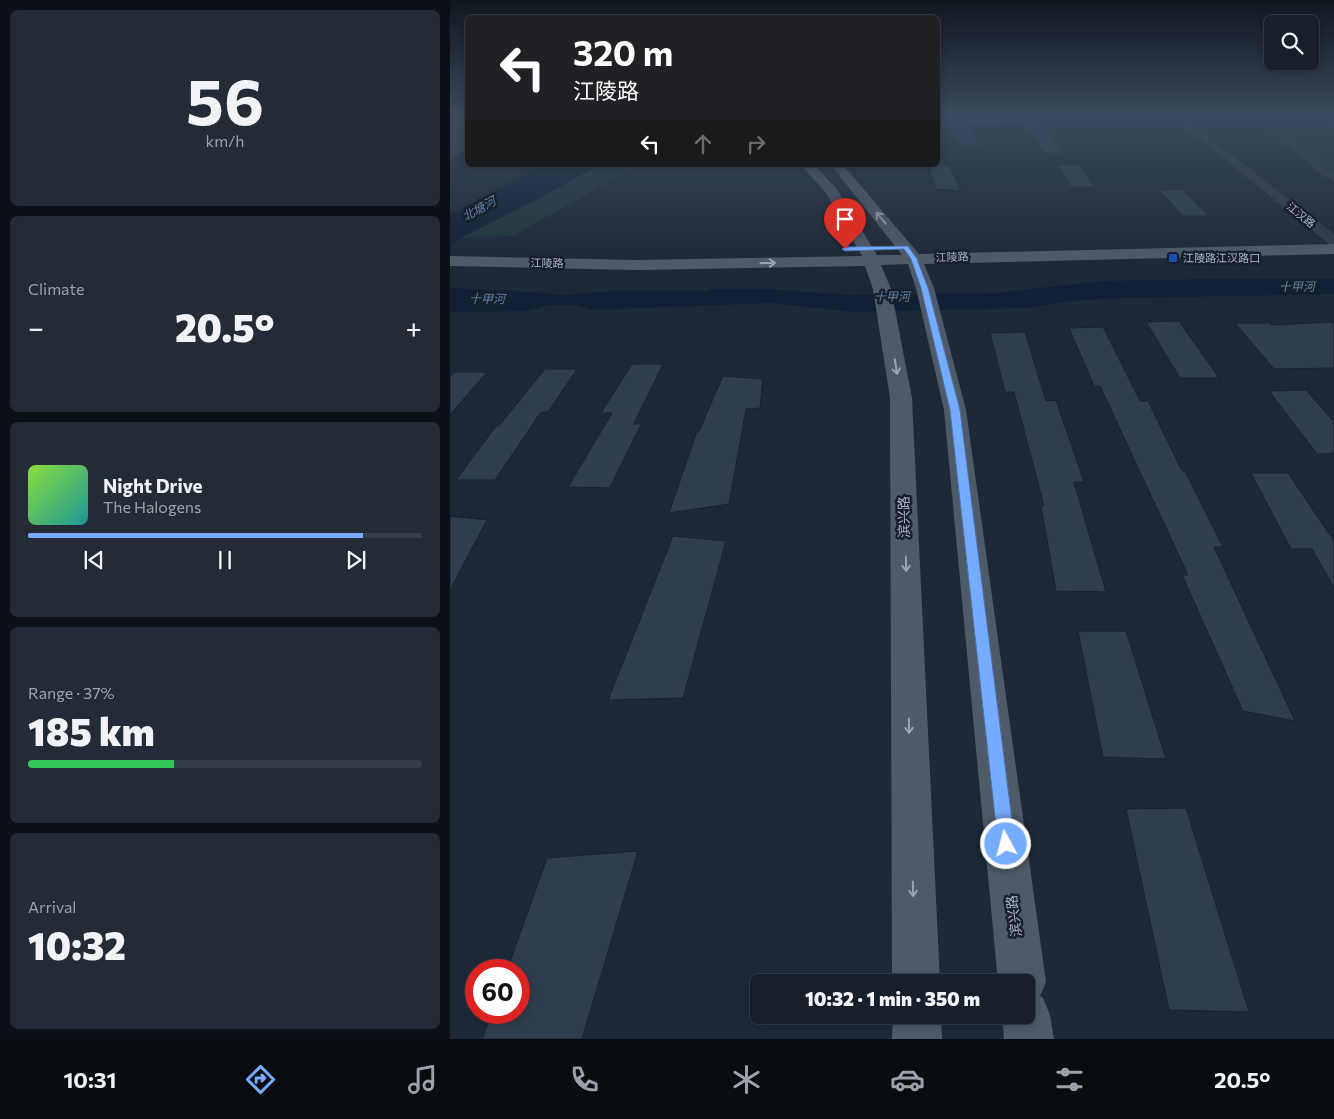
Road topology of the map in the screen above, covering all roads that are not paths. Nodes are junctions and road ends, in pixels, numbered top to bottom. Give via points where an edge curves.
1 (1234, 162) edge
2 (1315, 162) edge
3 (809, 167) edge
4 (839, 167) edge
5 (1334, 178) edge
6 (1333, 242) edge
7 (450, 250) edge
8 (910, 253) junction
9 (869, 254) junction
10 (450, 261) edge
11 (916, 974) edge
12 (1021, 974) edge
13 (916, 1024) edge
14 (1027, 1024) edge
15 (917, 1039) edge
16 (1029, 1039) edge

1 - 6 street, 江汉路
2 - 5 street
3 - 9 main road, 滨兴路 via 831,191
8 -> 4 main road, 滨兴路
6 - 8 main road, 江陵路
7 - 9 main road, 江陵路
8 - 9 main road, 江陵路
8 - 12 main road, 滨兴路 via 928,303 955,410
10 -> 9 main road, 江陵路 via 636,265
9 -> 11 main road, 滨兴路 via 885,304 902,398
13 - 15 main road
14 - 16 main road

